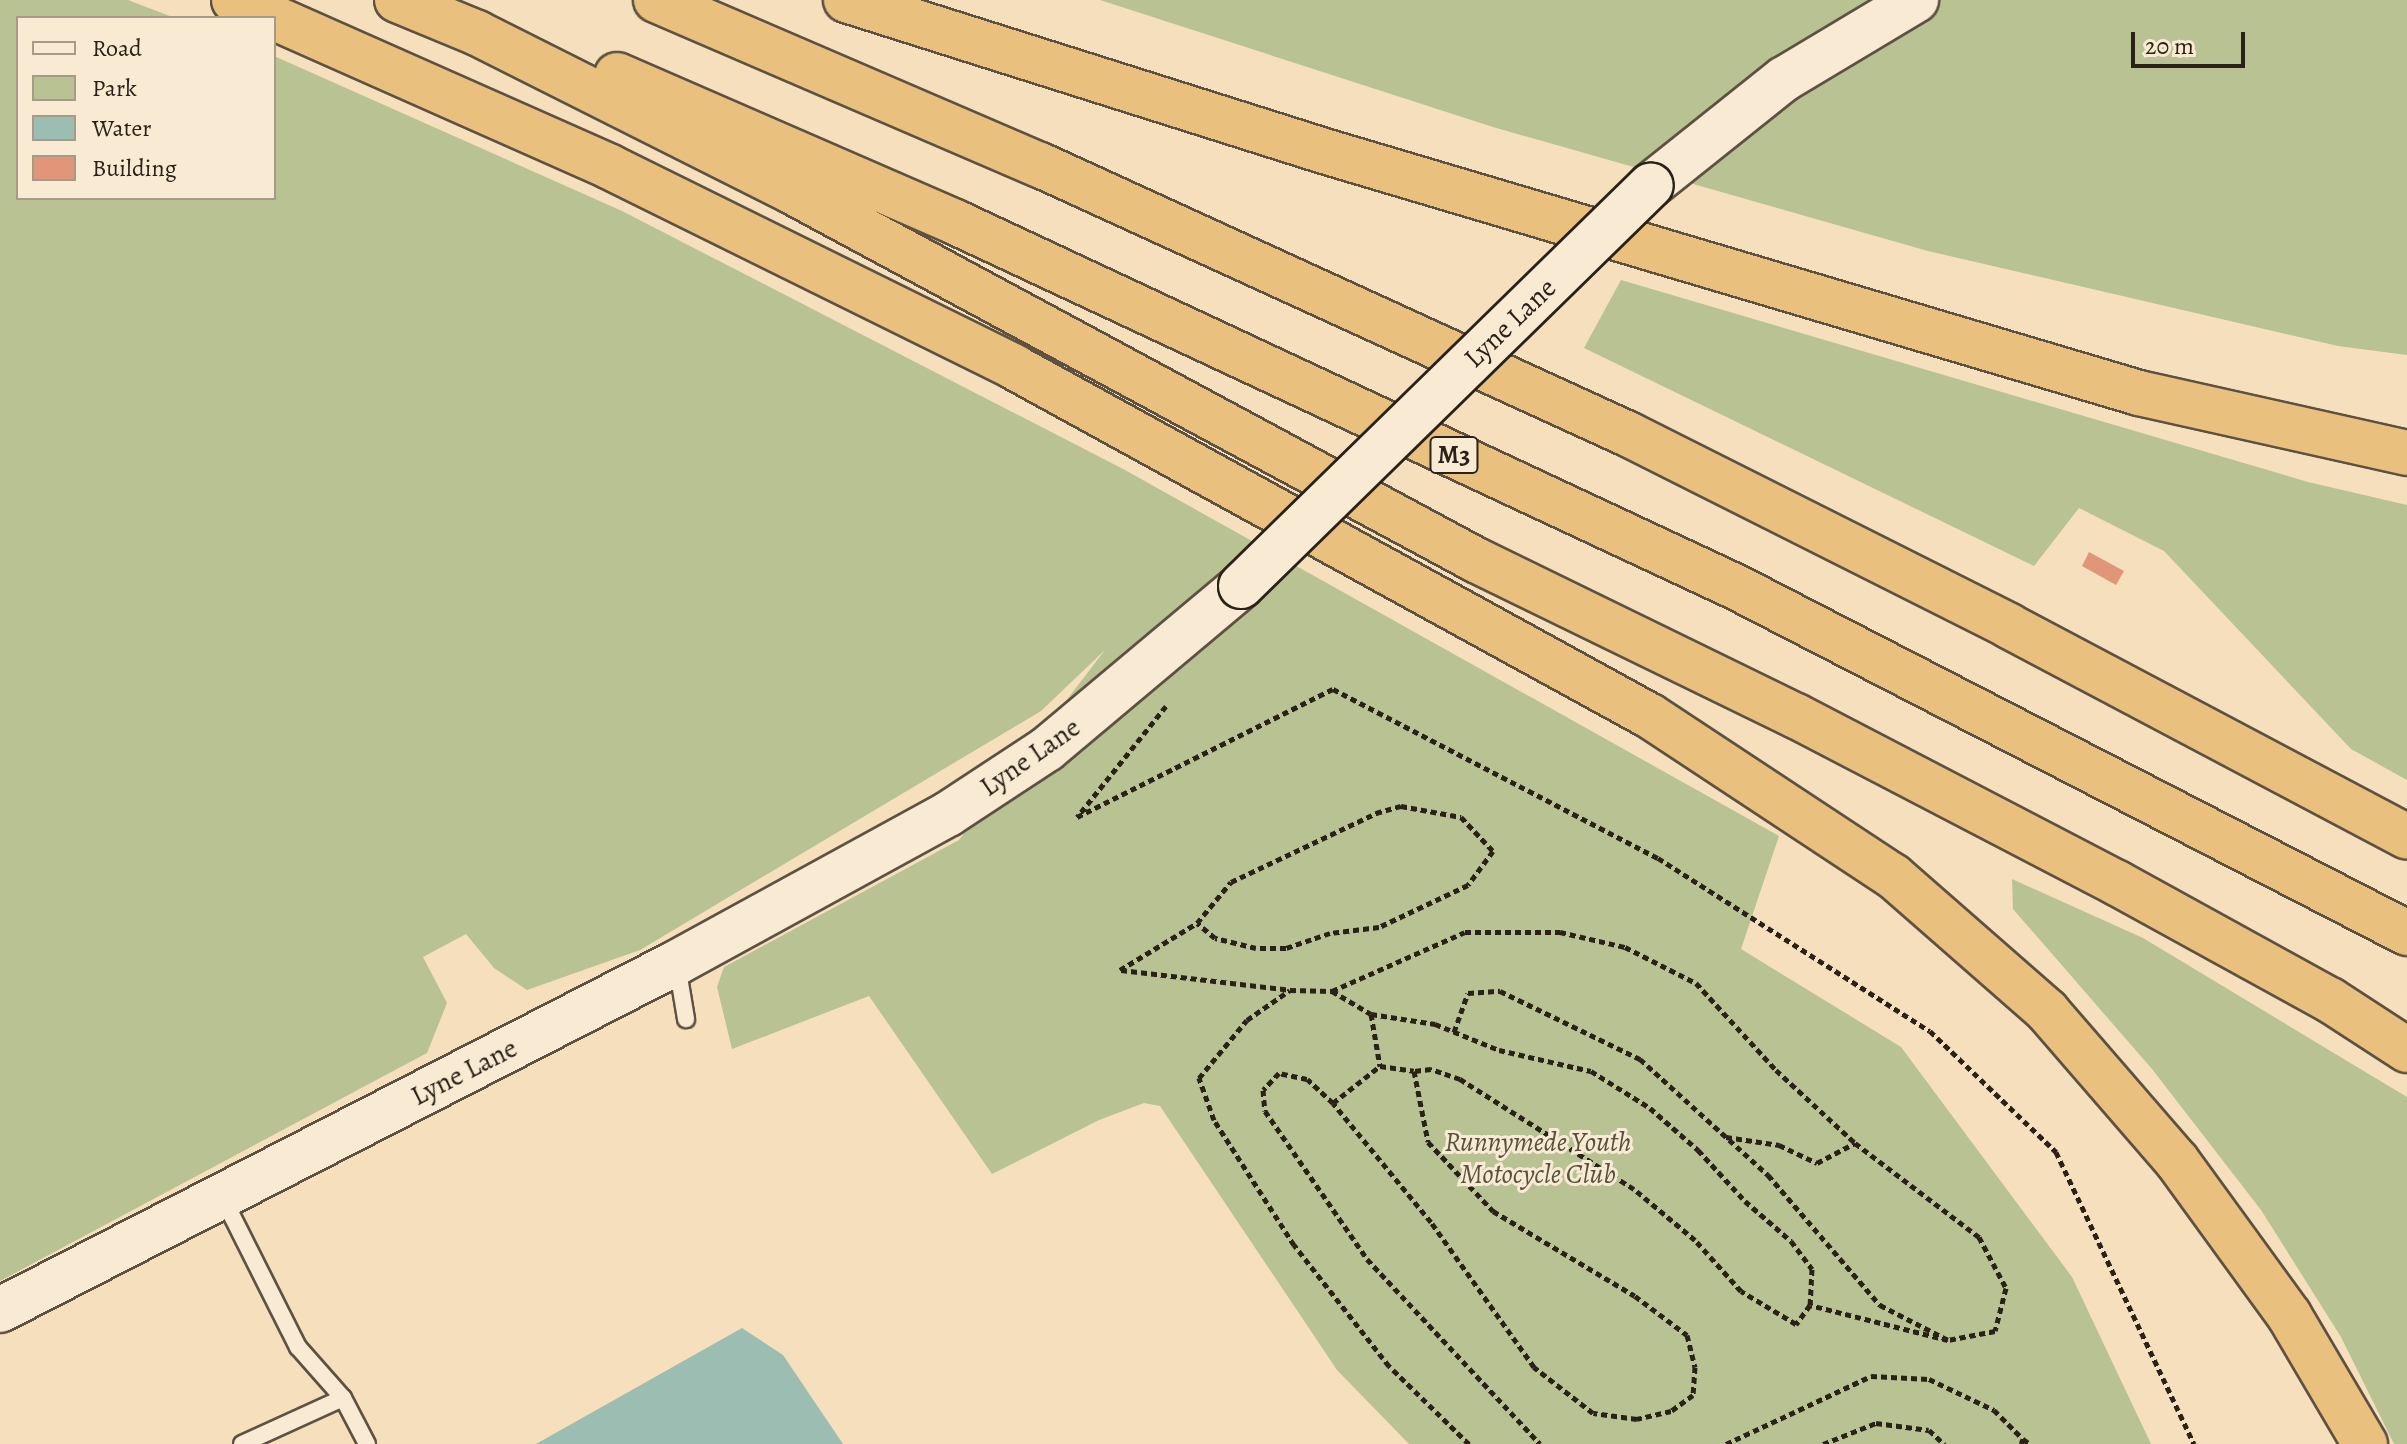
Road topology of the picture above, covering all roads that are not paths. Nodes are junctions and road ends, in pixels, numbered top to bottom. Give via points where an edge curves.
1 (234, 0) edge
2 (397, 0) edge
3 (656, 0) edge
4 (846, 0) edge
5 (1916, 0) edge
6 (270, 16) edge
7 (276, 19) edge
8 (477, 33) junction
9 (2407, 453) edge
10 (2407, 837) edge
11 (2407, 933) edge
12 (676, 963) junction
13 (686, 1019) dead end
14 (2407, 1050) edge
15 (222, 1196) junction
16 (0, 1310) edge
17 (343, 1398) junction
18 (242, 1444) edge
19 (367, 1444) edge
20 (2365, 1444) edge

1 - 6 highway
2 - 8 highway, M3
3 - 10 highway via 1040,165 1616,429 2009,626
4 - 9 highway via 1339,156 2139,393
5 - 12 street, Lyne Lane, bridge via 1784,79 1651,185 1241,586 1047,749 948,814
7 - 20 highway via 610,167 1014,367 1650,716 1893,876 2047,1011 2177,1161 2289,1315
8 - 11 highway, M3 via 640,83 955,222 1738,588
8 - 14 highway via 793,192 1476,560 1796,716 2117,883 2330,1000
12 - 13 lane
12 - 15 street, Lyne Lane
15 - 16 street, Lyne Lane
15 - 17 lane via 298,1347
17 - 18 lane
17 - 19 lane

